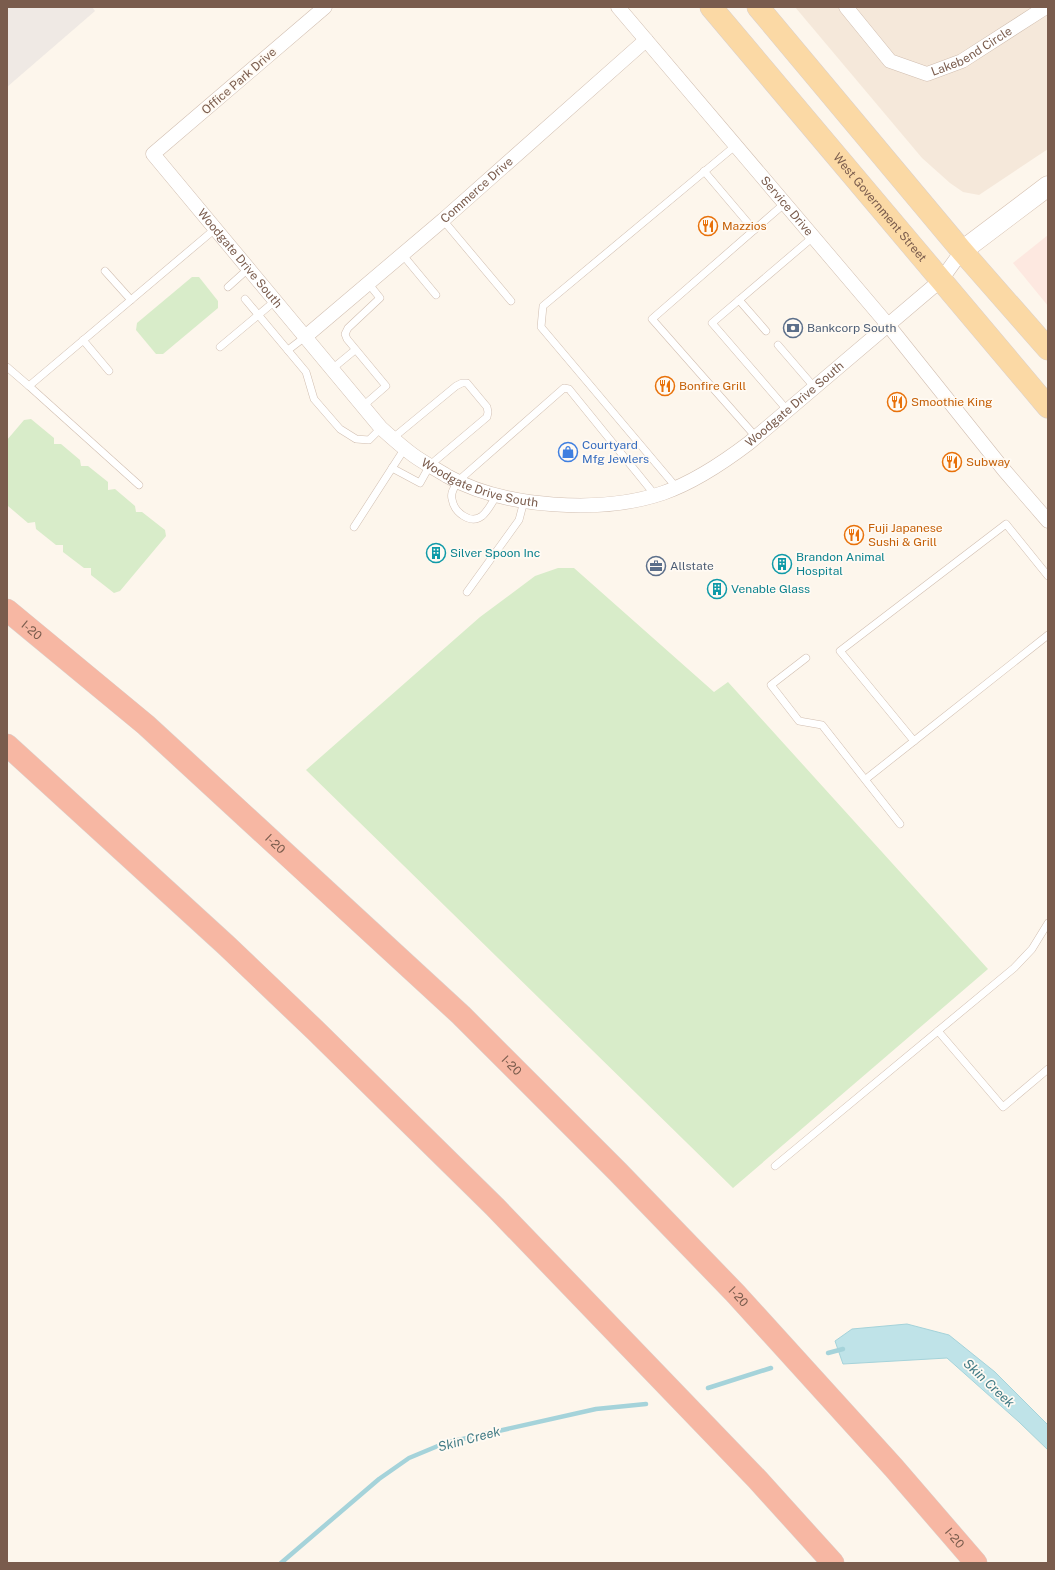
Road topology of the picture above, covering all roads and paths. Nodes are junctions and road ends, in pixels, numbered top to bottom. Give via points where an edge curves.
1 (325, 7) edge
2 (618, 7) edge
3 (711, 7) edge
4 (758, 7) edge
5 (846, 7) edge
6 (1046, 7) edge
7 (646, 40) junction
8 (735, 146) junction
9 (153, 154) joint
10 (704, 171) junction
11 (1048, 186) edge
12 (784, 204) junction
13 (442, 220) junction
14 (215, 229) junction
15 (754, 230) junction
16 (813, 238) junction
17 (962, 251) junction
18 (402, 254) junction
19 (248, 269) junction
20 (105, 271) dead end
21 (941, 280) junction
22 (368, 283) junction
23 (228, 286) dead end
24 (436, 295) dead end
25 (245, 299) dead end
26 (131, 300) junction
27 (739, 300) junction
28 (275, 301) junction
29 (511, 302) dead end
30 (258, 314) junction
31 (888, 325) junction
32 (766, 331) dead end
33 (305, 336) junction
34 (83, 340) junction
35 (778, 345) dead end
36 (220, 347) dead end
37 (1048, 349) edge
38 (288, 350) junction
39 (356, 350) junction
40 (7, 367) edge
41 (332, 369) junction
42 (109, 371) dead end
43 (29, 386) junction
44 (814, 388) junction
45 (363, 406) junction
46 (1048, 408) edge
47 (788, 411) junction
48 (381, 428) junction
49 (393, 438) junction
50 (756, 438) junction
51 (405, 448) junction
52 (430, 465) junction
53 (392, 468) junction
54 (458, 481) junction
55 (139, 485) dead end
56 (676, 487) junction
57 (497, 495) junction
58 (655, 495) junction
59 (524, 501) junction
60 (1048, 521) edge
61 (354, 527) dead end
62 (1048, 576) edge
63 (467, 592) dead end
64 (7, 610) edge
65 (1048, 635) edge
66 (806, 658) dead end
67 (914, 741) junction
68 (7, 745) edge
69 (866, 780) junction
70 (900, 824) dead end
71 (1048, 923) edge
72 (938, 1031) junction
73 (1048, 1069) edge
74 (775, 1166) dead end
75 (833, 1563) edge
76 (976, 1563) edge

1 - 9 street, Office Park Drive
2 - 7 street, Service Drive
3 - 21 main road, West Government Street
4 - 17 main road
5 - 6 street, Lakebend Circle via 890,61 927,74 962,61
7 - 8 street, Service Drive
7 - 13 street, Commerce Drive
8 - 10 lane
8 - 12 street, Service Drive
9 - 14 street, Woodgate Drive South
10 - 15 lane
10 - 56 lane via 543,306 541,327
11 - 17 street
12 - 15 lane
12 - 16 street, Service Drive
13 - 18 street, Commerce Drive
13 - 29 lane
14 - 19 street, Woodgate Drive South
14 - 26 lane
15 - 50 lane via 652,319
16 - 27 lane
16 - 31 street, Service Drive
17 - 21 street
17 - 37 main road
18 - 22 street, Commerce Drive
18 - 24 lane
19 - 23 lane
19 - 28 street, Woodgate Drive South
20 - 26 lane
21 - 31 street
21 - 46 main road, West Government Street
22 - 33 street, Commerce Drive
22 - 39 lane via 380,298 348,328 345,334
25 - 30 lane
26 - 34 lane
27 - 32 lane
27 - 47 lane via 712,322
28 - 30 lane
28 - 33 street, Woodgate Drive South
30 - 36 lane
30 - 38 lane
31 - 44 street, Woodgate Drive South
31 - 60 street, Service Drive
33 - 38 lane
33 - 41 street, Woodgate Drive South
34 - 42 lane
34 - 43 lane
35 - 44 lane
38 - 48 lane via 306,372 314,398 340,430 356,439 369,440
39 - 41 lane
39 - 45 lane via 386,386
40 - 43 lane
41 - 45 street, Woodgate Drive South
43 - 55 lane
44 - 47 street, Woodgate Drive South
45 - 48 street, Woodgate Drive South
47 - 50 street, Woodgate Drive South
48 - 49 street, Woodgate Drive South
49 - 51 street, Woodgate Drive South
49 - 52 lane via 456,386 467,384 487,407 487,417
50 - 56 street, Woodgate Drive South via 730,458
51 - 52 street, Woodgate Drive South
51 - 53 lane
52 - 53 lane via 420,483
52 - 54 street, Woodgate Drive South
53 - 61 lane
54 - 57 street, Woodgate Drive South
54 - 57 lane via 452,490 451,498 456,509 468,519 482,516
54 - 58 lane via 564,388 569,389
56 - 58 street, Woodgate Drive South
57 - 59 street, Woodgate Drive South
58 - 59 street, Woodgate Drive South via 594,505 550,505
59 - 63 lane via 519,520
62 - 67 lane via 1006,524 840,651
64 - 76 highway, I-20 via 146,725 461,1015 735,1293 869,1440
65 - 67 lane
66 - 69 lane via 771,685 799,720 822,725
67 - 69 lane
68 - 75 highway via 233,952 489,1202 746,1468
69 - 70 lane
71 - 72 lane via 1022,961
72 - 73 lane via 1004,1107
72 - 74 lane

